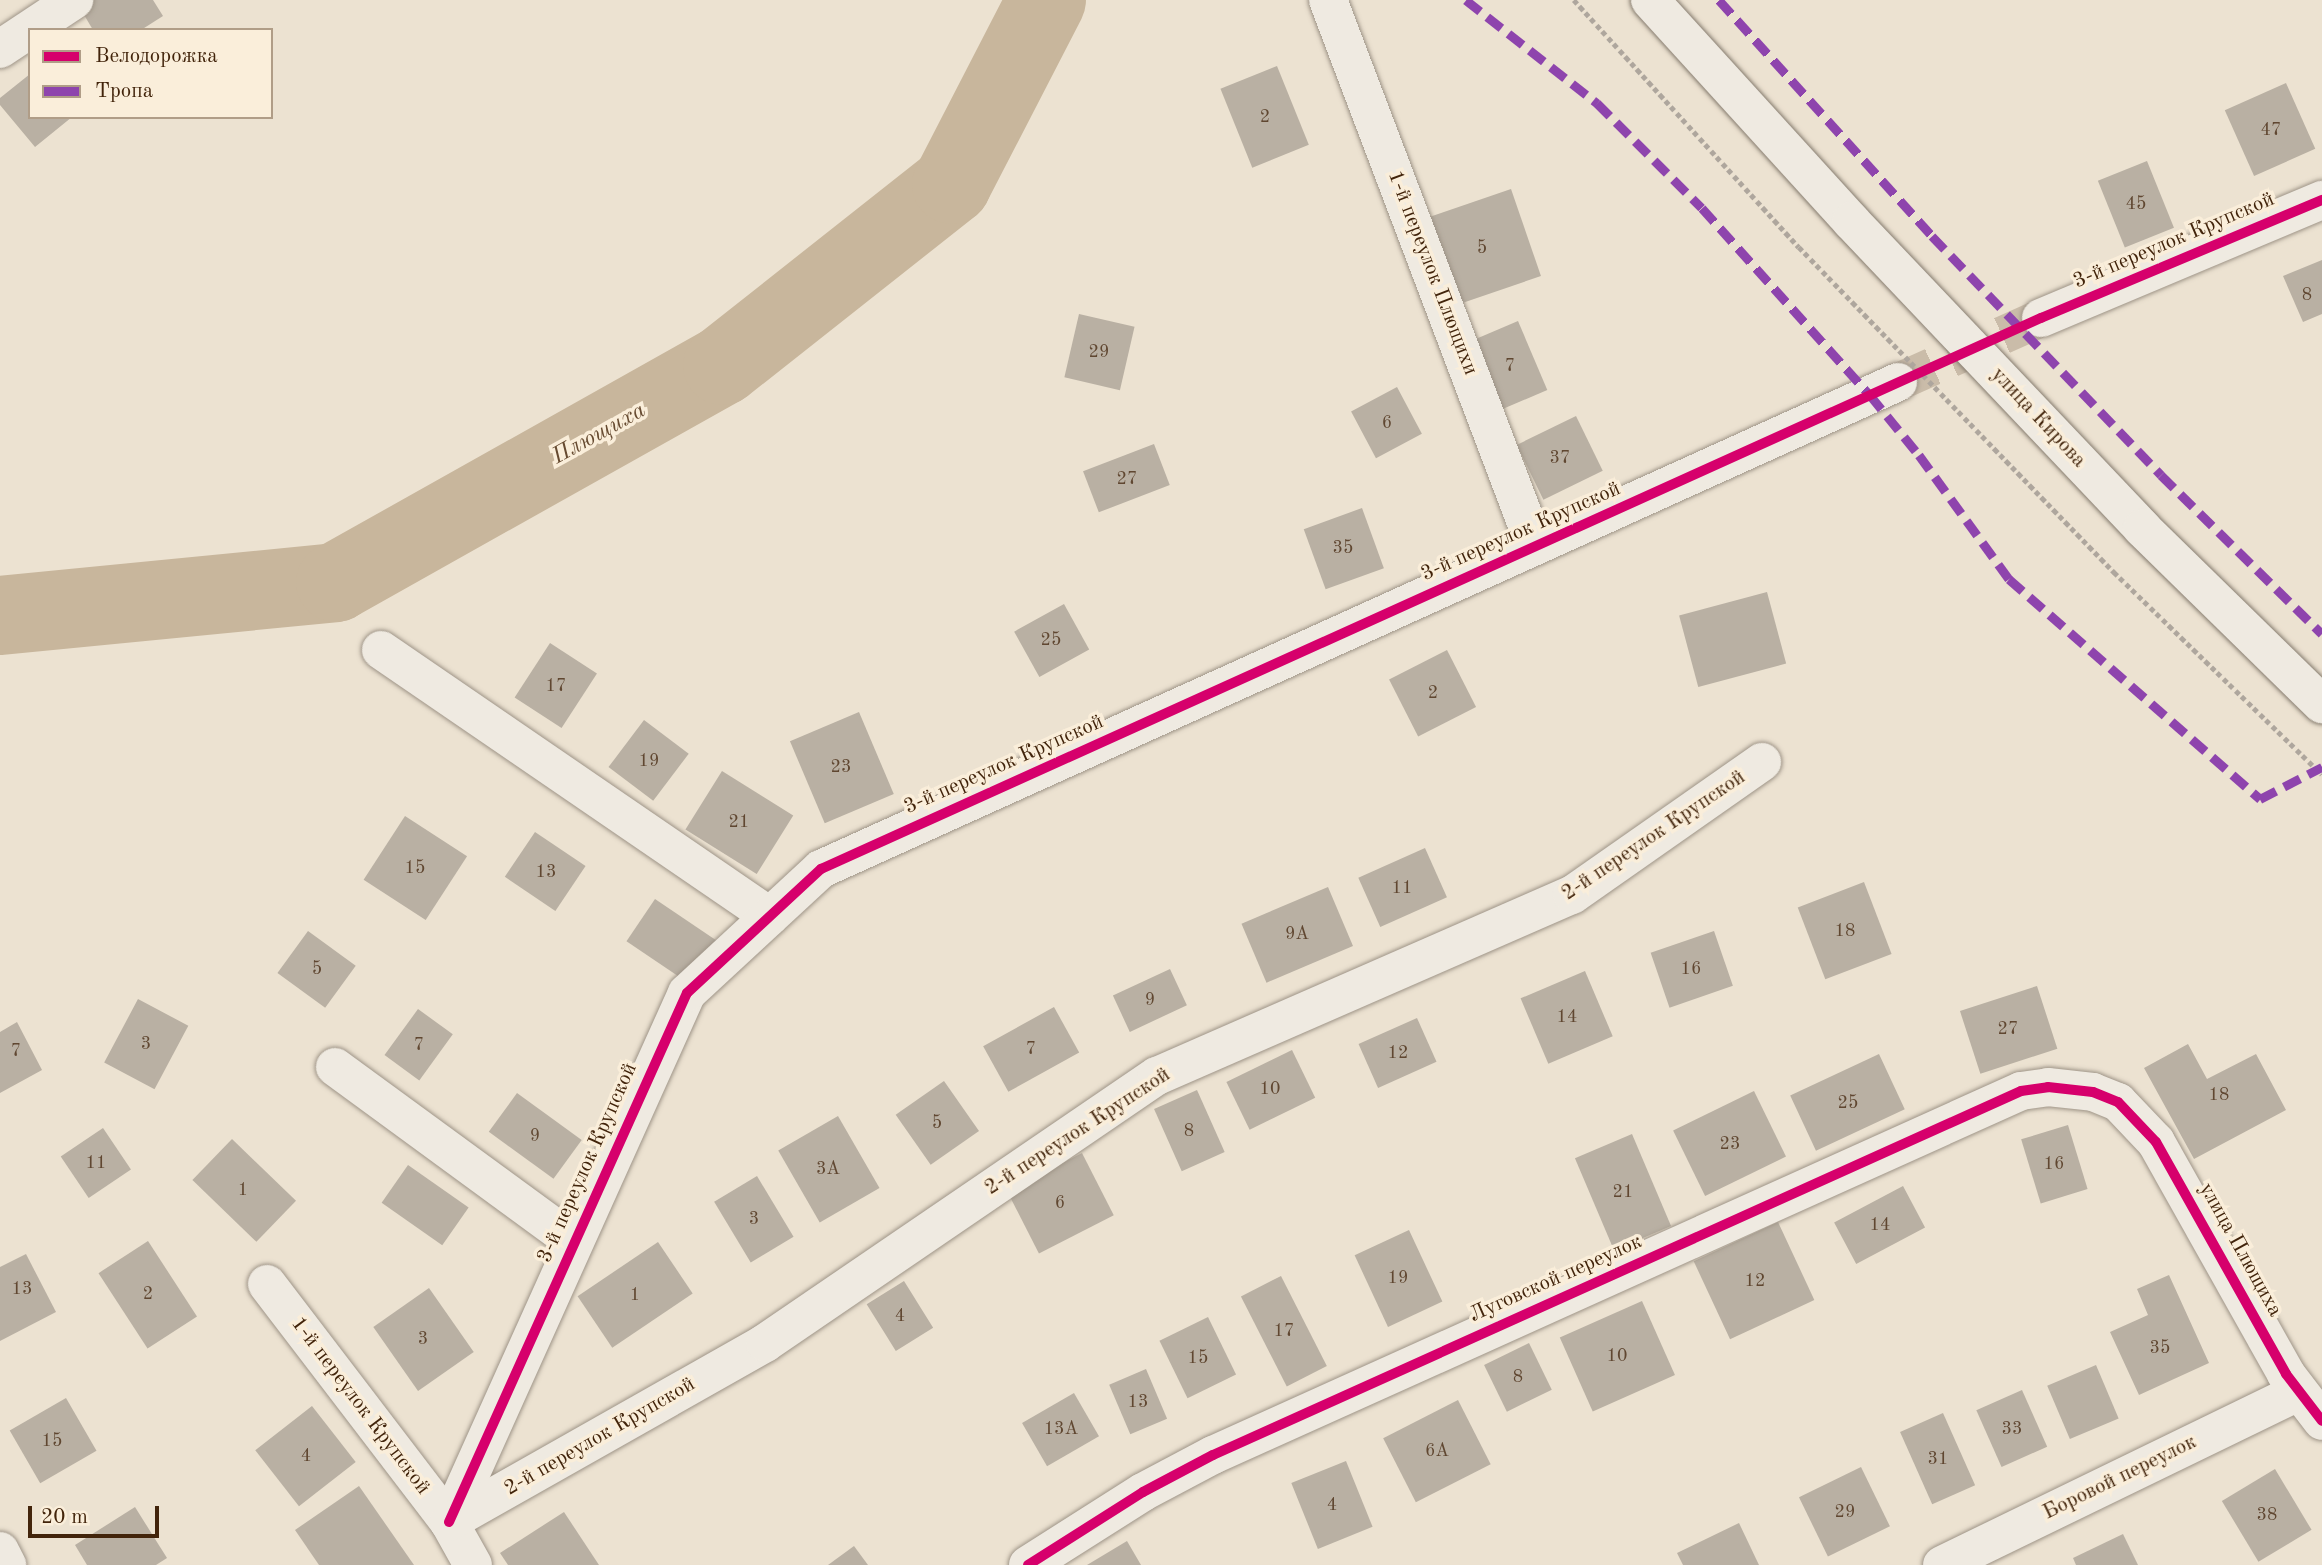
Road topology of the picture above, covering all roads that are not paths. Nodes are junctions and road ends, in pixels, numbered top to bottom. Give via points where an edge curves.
1 (74, 0) edge
2 (1328, 0) edge
3 (1650, 0) edge
4 (32, 28) edge
5 (28, 30) edge
6 (0, 49) edge
7 (2322, 200) edge
8 (2041, 318) tunnel mouth
9 (1898, 383) tunnel mouth
10 (1535, 547) junction
11 (381, 650) dead end
12 (2322, 704) edge
13 (1762, 762) dead end
14 (770, 916) junction
15 (335, 1067) dead end
16 (2118, 1102) joint
17 (573, 1241) junction
18 (267, 1284) dead end
19 (2298, 1392) junction
20 (2322, 1421) edge
21 (449, 1522) junction
22 (0, 1551) edge
23 (7, 1565) edge
24 (473, 1565) edge
25 (1028, 1565) edge
26 (1942, 1565) edge

1 - 4 street
2 - 10 street, 1-й переулок Плющихи
3 - 12 street, улица Кирова, bridge via 2141,528
5 - 6 street
7 - 8 street, 3-й переулок Крупской
9 - 10 street, 3-й переулок Крупской
10 - 14 street, 3-й переулок Крупской via 821,869
11 - 14 street
13 - 21 street, 2-й переулок Крупской via 1572,895 1157,1076 765,1343
14 - 17 street, 3-й переулок Крупской via 687,993
15 - 17 street
16 - 19 street, улица Плющиха via 2168,1160
16 - 25 street, Луговской переулок via 2073,1087 2021,1091 1213,1455 1121,1505
17 - 21 street, 3-й переулок Крупской
18 - 21 street, 1-й переулок Крупской
19 - 20 street, улица Плющиха
19 - 26 street, Боровой переулок
21 - 24 street, 1-й переулок Крупской
22 - 23 street

